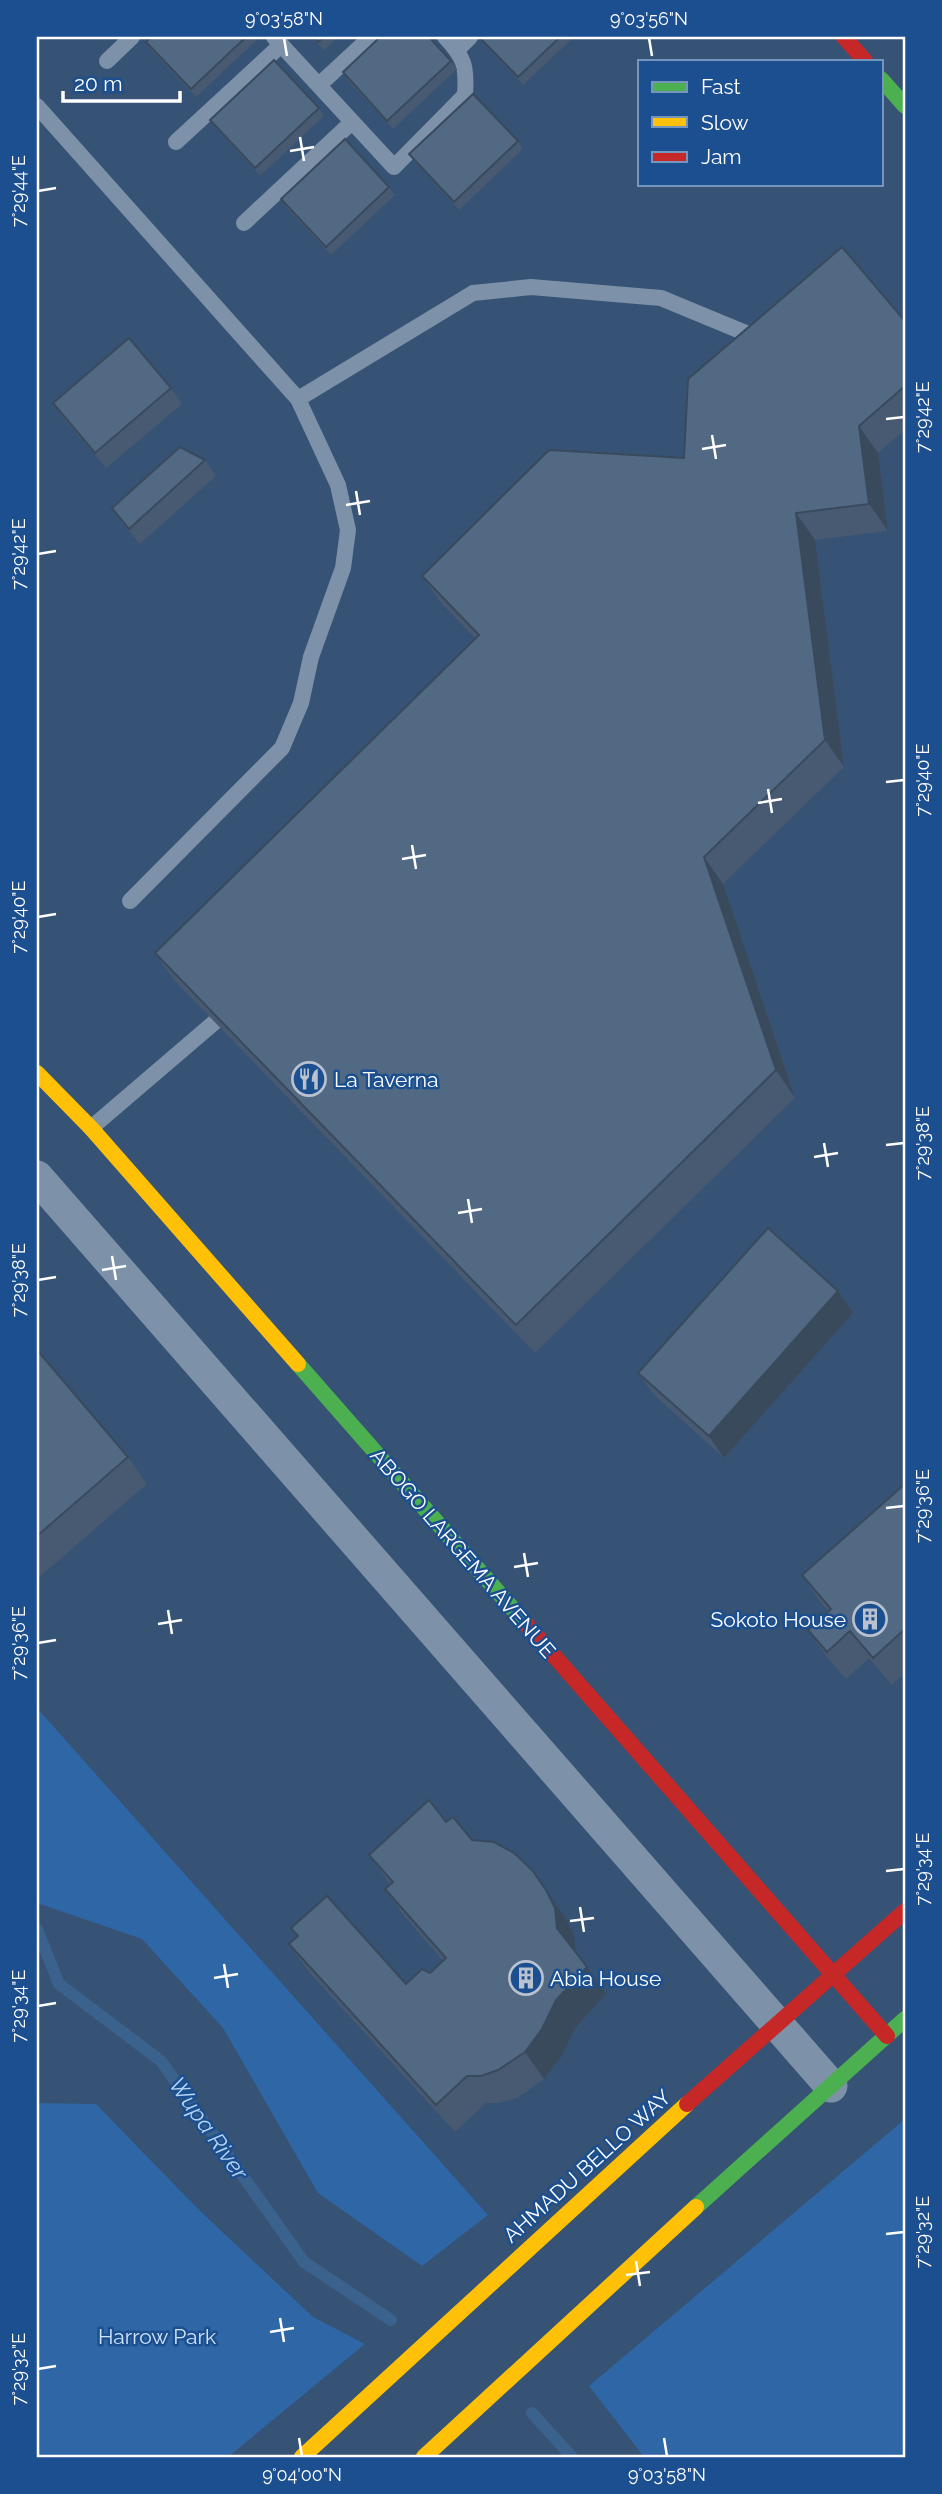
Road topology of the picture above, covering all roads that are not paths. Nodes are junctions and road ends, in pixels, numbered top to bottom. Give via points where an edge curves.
1 (132, 37) edge
2 (371, 37) edge
3 (446, 37) edge
4 (470, 37) edge
5 (844, 37) edge
6 (278, 41) edge
7 (457, 50) junction
8 (865, 60) edge
9 (107, 61) dead end
10 (883, 81) edge
11 (319, 85) junction
12 (37, 106) edge
13 (905, 106) edge
14 (352, 122) junction
15 (176, 142) dead end
16 (244, 222) dead end
17 (760, 339) edge
18 (298, 400) junction
19 (131, 901) dead end
20 (238, 1002) edge
21 (37, 1073) edge
22 (91, 1128) junction
23 (37, 1177) edge
24 (905, 1910) edge
25 (833, 1975) junction
26 (905, 2019) edge
27 (777, 2024) junction
28 (887, 2036) junction
29 (831, 2086) junction
30 (302, 2457) edge
31 (424, 2457) edge

1 - 9 lane
2 - 11 lane
3 - 7 lane
4 - 7 lane
5 - 8 main road
6 - 11 lane
6 - 15 lane
7 - 14 lane via 466,72 465,95 394,167
10 - 13 main road
11 - 14 lane
12 - 18 lane
14 - 16 lane
17 - 18 lane via 661,298 531,288 472,293
18 - 19 lane via 338,485 348,530 343,568 301,703 282,748
20 - 22 lane
21 - 22 main road, ABOGO LARGEMA AVENUE
22 - 25 main road, ABOGO LARGEMA AVENUE
23 - 27 street
24 - 25 main road, AHMADU BELLO WAY
25 - 27 main road, AHMADU BELLO WAY
25 - 28 main road, ABOGO LARGEMA AVENUE
26 - 28 main road
27 - 29 street
27 - 30 main road, AHMADU BELLO WAY
28 - 29 main road
29 - 31 main road

